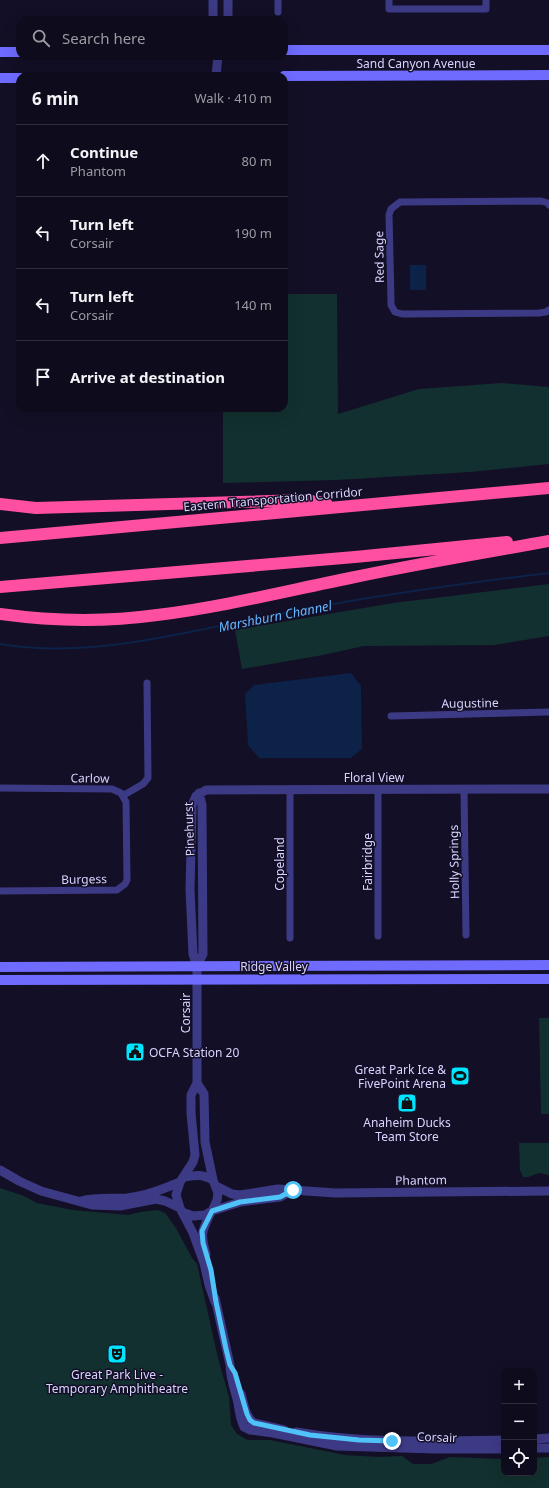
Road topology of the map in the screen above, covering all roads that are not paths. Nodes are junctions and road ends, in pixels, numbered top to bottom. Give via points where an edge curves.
1 (213, 0) edge
2 (228, 0) edge
3 (278, 0) edge
4 (389, 0) edge
5 (486, 0) edge
6 (278, 12) dead end
7 (213, 16) edge
8 (228, 16) edge
9 (288, 50) edge
10 (549, 50) edge
11 (0, 52) edge
12 (16, 52) edge
13 (218, 60) edge
14 (216, 72) edge
15 (549, 75) edge
16 (288, 76) edge
17 (0, 78) edge
18 (16, 78) edge
19 (549, 205) edge
20 (549, 310) edge
21 (549, 488) edge
22 (0, 504) edge
23 (357, 506) junction
24 (549, 537) edge
25 (0, 538) edge
26 (549, 541) edge
27 (0, 587) edge
28 (0, 614) edge
29 (147, 683) dead end
30 (549, 712) edge
31 (391, 716) dead end
32 (0, 788) edge
33 (290, 789) junction
34 (378, 789) junction
35 (464, 789) junction
36 (549, 789) edge
37 (199, 793) joint
38 (124, 796) junction
39 (0, 891) edge
40 (466, 935) dead end
41 (378, 936) dead end
42 (290, 938) dead end
43 (549, 965) edge
44 (197, 966) junction
45 (0, 967) edge
46 (549, 979) edge
47 (0, 980) edge
48 (197, 980) junction
49 (197, 1083) junction
50 (0, 1170) edge
51 (182, 1179) junction
52 (214, 1183) junction
53 (293, 1190) junction
54 (549, 1191) edge
55 (80, 1202) junction
56 (181, 1210) junction
57 (212, 1211) junction
58 (216, 1302) junction
59 (230, 1365) junction
60 (549, 1438) edge
61 (537, 1439) edge
62 (501, 1440) edge
63 (537, 1448) edge
64 (549, 1448) edge
65 (501, 1449) edge

1 - 7 street
2 - 8 street
3 - 6 street
4 - 5 street via 389,9 486,9
9 - 10 main road, Sand Canyon Avenue
11 - 12 main road
13 - 14 street
15 - 16 main road, Sand Canyon Avenue
17 - 18 main road
19 - 20 street, Red Sage via 541,201 400,202 391,209 389,215 391,305 396,312 532,313
21 - 23 highway, Eastern Transportation Corridor
22 - 23 highway via 36,508 302,500
23 - 25 highway, Eastern Transportation Corridor
24 - 27 highway via 355,557
26 - 28 highway via 157,615 85,619
29 - 38 street, Carlow via 148,778
30 - 31 street, Augustine
32 - 38 street, Carlow via 112,788
33 - 34 street, Floral View
33 - 37 street, Floral View via 206,790
33 - 42 street, Copeland
34 - 35 street, Floral View
34 - 41 street, Fairbridge
35 - 36 street, Floral View
35 - 40 street, Holly Springs
37 - 44 street, Pinehurst via 192,805 190,889 193,954
38 - 39 street, Burgess via 127,880 122,888
43 - 44 main road, Ridge Valley
44 - 45 main road, Ridge Valley
44 - 48 street, Corsair
46 - 48 main road, Ridge Valley
47 - 48 main road, Ridge Valley
48 - 49 street, Corsair
49 - 51 street, Corsair via 191,1094 196,1151 193,1162
49 - 52 street, Corsair via 204,1094 205,1142
50 - 55 street via 42,1191
51 - 52 street via 196,1174 205,1175
51 - 55 street via 163,1190 148,1194 128,1198 93,1198
51 - 56 street via 176,1195
52 - 53 street, Phantom via 232,1194 240,1195 278,1189
52 - 57 street via 217,1200
53 - 54 street, Phantom via 335,1193
53 - 57 street, Phantom via 280,1197 240,1202
55 - 56 street via 92,1206 113,1206 156,1199
56 - 57 street via 199,1217
56 - 58 street, Corsair via 193,1233
57 - 58 street, Corsair via 202,1231
58 - 59 street, Corsair
59 - 62 street, Corsair via 235,1373 247,1414 254,1423 310,1435 359,1440
59 - 65 street, Corsair via 241,1420 244,1427 250,1430 337,1446 435,1450
60 - 61 street
63 - 64 street

